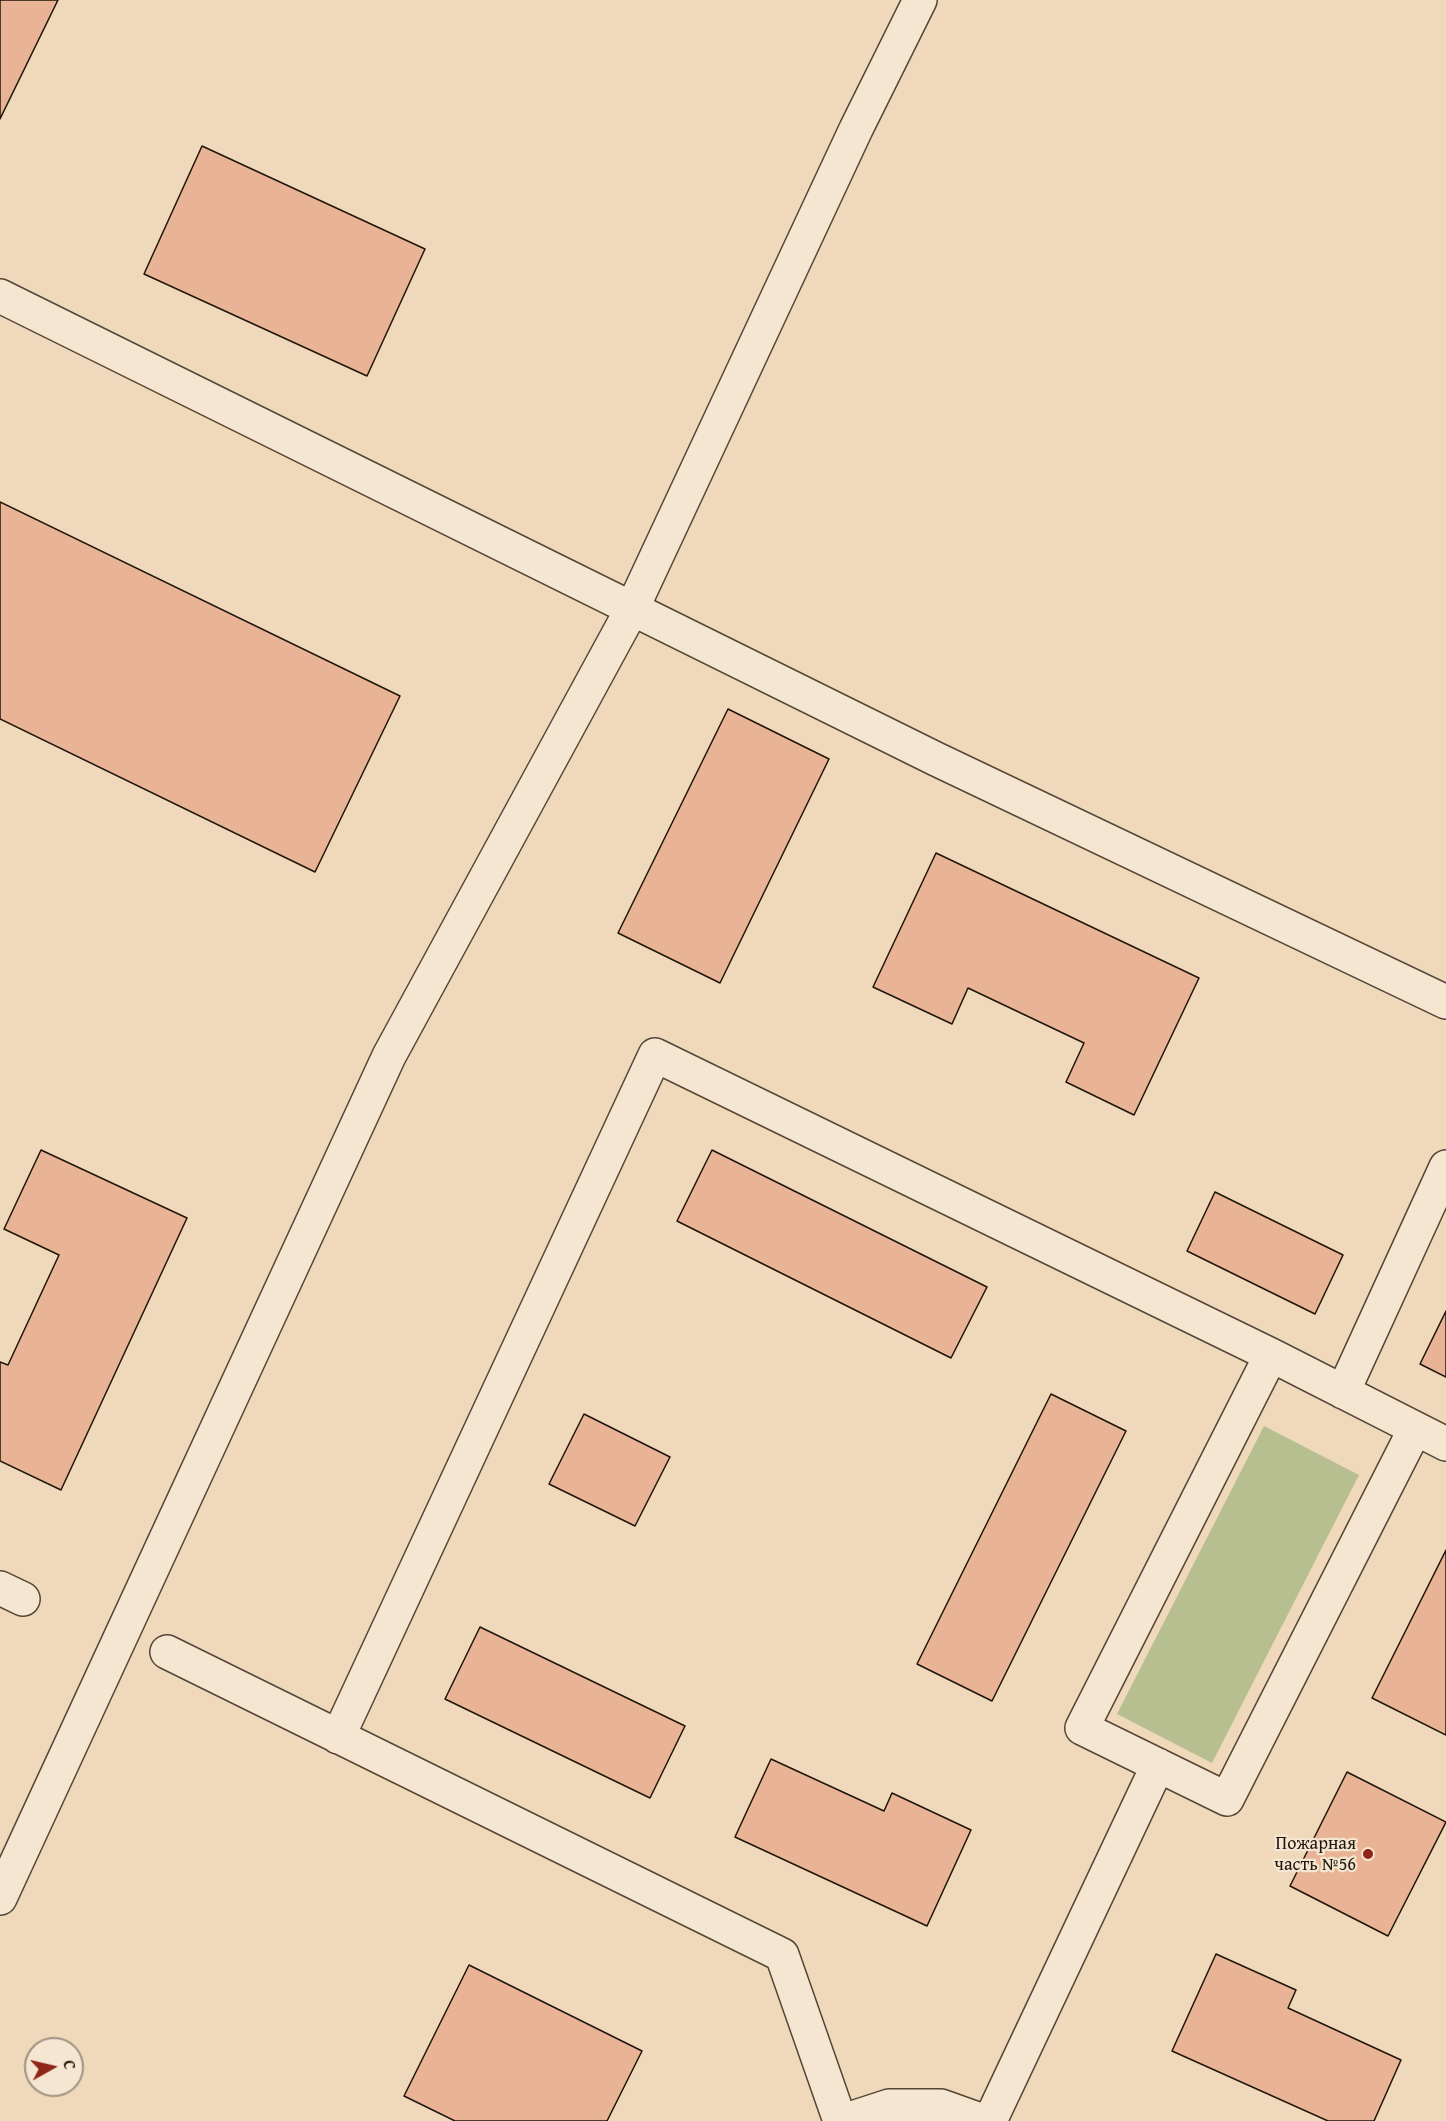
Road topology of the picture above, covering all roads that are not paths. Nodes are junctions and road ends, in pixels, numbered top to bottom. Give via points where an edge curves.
1 (920, 0) edge
2 (0, 296) edge
3 (632, 609) junction
4 (1446, 1002) edge
5 (1446, 1167) edge
6 (1271, 1355) junction
7 (1343, 1392) junction
8 (1415, 1429) junction
9 (1446, 1444) edge
10 (167, 1652) dead end
11 (338, 1737) junction
12 (1158, 1765) junction
13 (0, 1898) edge
14 (842, 2121) edge
15 (983, 2121) edge
16 (990, 2121) edge

1 - 3 street
2 - 3 street
3 - 4 street
3 - 13 street via 389,1056
5 - 7 street
6 - 7 street
6 - 11 street via 655,1055
6 - 12 street via 1082,1728
7 - 8 street
8 - 9 street
8 - 12 street via 1227,1799
10 - 11 street
11 - 14 street via 782,1955
12 - 16 street
14 - 15 street via 889,2106 941,2106

